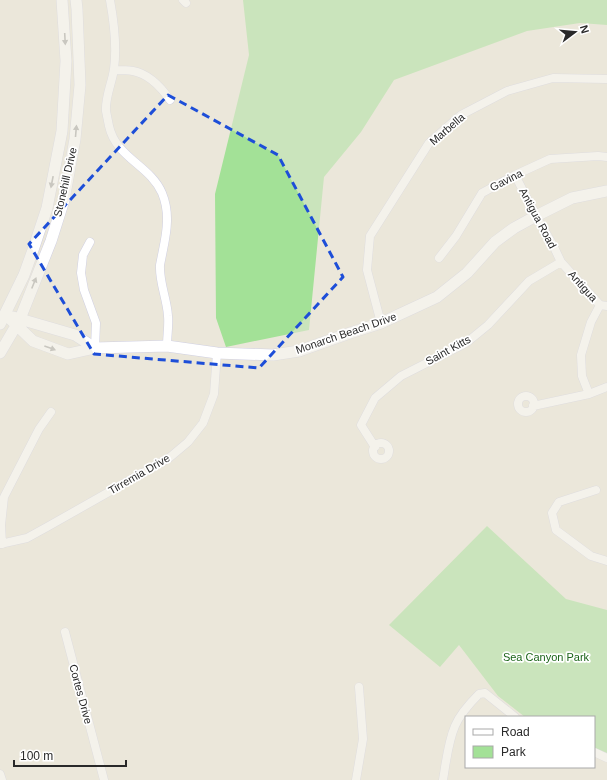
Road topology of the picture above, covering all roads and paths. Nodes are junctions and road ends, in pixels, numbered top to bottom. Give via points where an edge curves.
1 (62, 0) edge
2 (76, 0) edge
3 (110, 0) edge
4 (114, 70) junction
5 (607, 79) edge
6 (170, 100) dead end
7 (607, 157) edge
8 (515, 175) junction
9 (607, 192) edge
10 (536, 216) junction
11 (90, 242) dead end
12 (439, 258) dead end
13 (561, 262) junction
14 (603, 306) edge
15 (3, 313) edge
16 (18, 322) junction
17 (381, 323) junction
18 (167, 346) junction
19 (95, 348) junction
20 (0, 353) edge
21 (217, 353) junction
22 (607, 387) edge
23 (589, 394) junction
24 (534, 406) dead end
25 (50, 412) dead end
26 (375, 447) dead end
27 (596, 490) dead end
28 (1, 544) edge
29 (607, 561) edge
30 (64, 632) dead end
31 (359, 687) dead end
32 (514, 716) edge
33 (595, 752) edge
34 (607, 758) edge
35 (0, 774) edge
36 (2, 780) edge
37 (104, 780) edge
38 (356, 780) edge
39 (443, 780) edge

1 -> 15 street, Stonehill Drive via 66,61 62,131 47,208 24,275
16 -> 2 street, Stonehill Drive via 51,241 64,200 75,139 80,85
3 - 4 street via 114,30
4 - 6 street via 134,71 149,78
4 - 18 street via 106,110 109,128 116,144 155,181 167,211 167,228 160,265 168,316
5 - 17 street, Marbella via 553,78 507,91 461,116 429,143 370,236 368,270
7 - 8 street, Gavina via 550,159
8 - 10 street, Antigua Road
8 - 12 street, Gavina via 482,193 456,236
9 - 10 street, Monarch Beach Drive via 572,198
10 - 13 street, Antigua Road
10 - 17 street, Monarch Beach Drive via 495,242 467,273 437,297
11 - 19 street via 83,255 81,273 84,290 96,323
13 - 14 street, Antigua
13 - 26 street, Saint Kitts via 529,281 488,325 466,343 400,376 375,398 361,425
14 - 23 street via 591,322 581,355 582,376
15 - 16 street, Monarch Beach Drive
16 - 19 street, Monarch Beach Drive via 75,335
16 -> 19 street, Monarch Beach Drive via 33,341 68,354
16 - 20 street, Stonehill Drive
17 - 21 street, Monarch Beach Drive via 299,351 273,355
18 - 19 street, Monarch Beach Drive
18 - 21 street, Monarch Beach Drive
21 - 28 street, Tirremia Drive via 214,394 203,423 188,442 169,458 27,538
22 - 23 street
23 - 24 street
25 - 28 street via 4,497
27 - 29 street via 559,502 552,512 556,530 591,556
30 - 37 street, Cortes Drive
31 - 38 street via 363,739
32 - 39 street via 485,694 479,694 455,726
33 - 34 street
35 - 36 street

